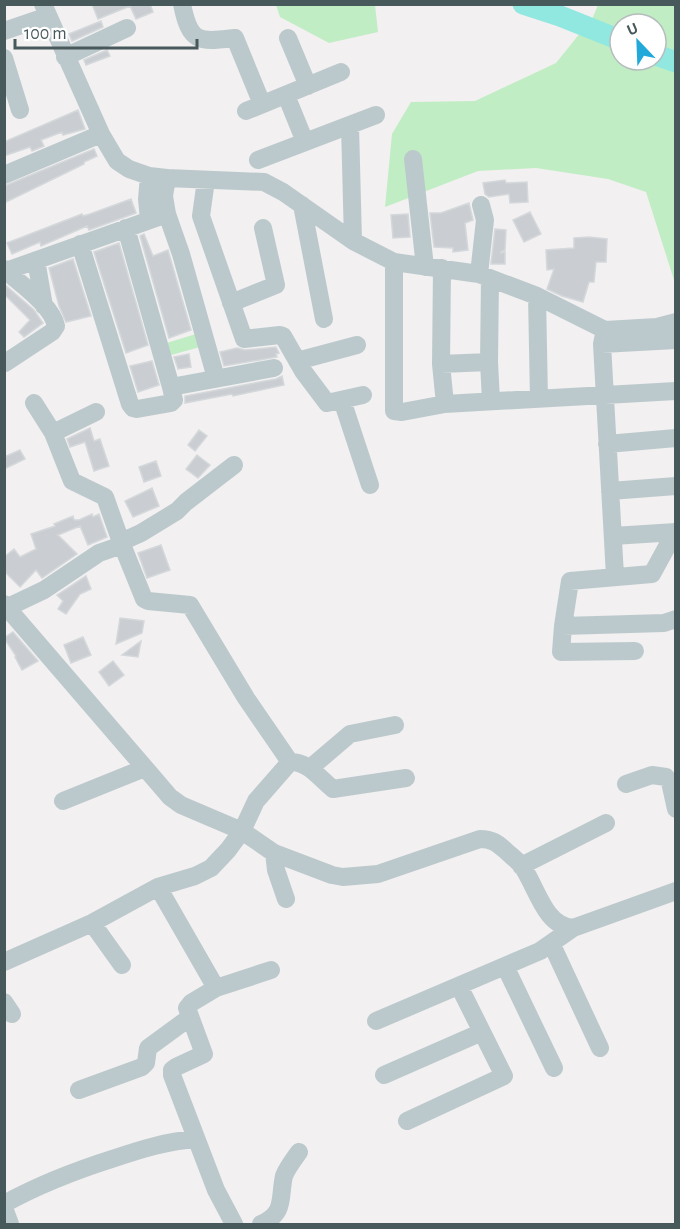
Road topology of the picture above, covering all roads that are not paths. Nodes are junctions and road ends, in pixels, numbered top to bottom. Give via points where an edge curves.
1 (182, 4) edge
2 (46, 10) edge
3 (127, 28) dead end
4 (4, 31) edge
5 (288, 38) dead end
6 (65, 57) junction
7 (4, 58) edge
8 (341, 72) dead end
9 (308, 86) junction
10 (286, 94) junction
11 (20, 110) dead end
12 (376, 116) dead end
13 (350, 125) junction
14 (101, 134) junction
15 (304, 142) junction
16 (412, 159) dead end
17 (258, 160) dead end
18 (4, 175) edge
19 (158, 177) junction
20 (206, 180) junction
21 (302, 205) junction
22 (481, 205) dead end
23 (168, 214) junction
24 (149, 220) junction
25 (126, 228) junction
26 (262, 228) dead end
27 (353, 241) junction
28 (80, 244) junction
29 (36, 260) junction
30 (394, 262) junction
31 (434, 267) junction
32 (5, 270) edge
33 (485, 276) junction
34 (537, 296) junction
35 (231, 303) junction
36 (44, 306) junction
37 (324, 319) dead end
38 (675, 322) edge
39 (603, 337) junction
40 (675, 340) edge
41 (357, 345) dead end
42 (297, 361) junction
43 (489, 362) junction
44 (5, 363) edge
45 (441, 364) junction
46 (274, 368) dead end
47 (216, 378) junction
48 (171, 387) junction
49 (675, 391) edge
50 (363, 395) dead end
51 (604, 395) junction
52 (539, 399) junction
53 (342, 400) junction
54 (491, 401) junction
55 (34, 403) dead end
56 (445, 404) junction
57 (96, 412) dead end
58 (53, 433) junction
59 (675, 438) edge
60 (607, 444) junction
61 (234, 465) dead end
62 (370, 485) dead end
63 (675, 486) edge
64 (610, 491) junction
65 (675, 532) edge
66 (613, 536) junction
67 (121, 543) junction
68 (615, 576) junction
69 (6, 607) edge
70 (675, 619) edge
71 (563, 626) junction
72 (635, 651) dead end
73 (394, 725) dead end
74 (290, 762) junction
75 (145, 768) junction
76 (310, 768) junction
77 (406, 778) dead end
78 (626, 784) dead end
79 (63, 801) dead end
80 (675, 809) edge
81 (606, 823) dead end
82 (242, 831) junction
83 (274, 854) junction
84 (521, 866) junction
85 (158, 887) junction
86 (675, 891) edge
87 (286, 899) dead end
88 (92, 923) junction
89 (573, 928) junction
90 (552, 945) junction
91 (4, 962) edge
92 (122, 965) dead end
93 (505, 966) junction
94 (271, 970) dead end
95 (459, 986) junction
96 (216, 988) junction
97 (189, 1018) junction
98 (376, 1021) dead end
99 (482, 1032) junction
100 (600, 1048) dead end
101 (554, 1068) dead end
102 (384, 1075) dead end
103 (79, 1090) dead end
104 (407, 1120) dead end
105 (196, 1138) junction
106 (299, 1152) dead end
107 (4, 1206) edge
108 (10, 1224) edge
109 (234, 1224) edge
110 (261, 1224) edge

1 - 10 street via 186,25 196,37 208,41 235,38 254,108
2 - 4 street
2 - 6 street
3 - 6 street
5 - 9 street
6 - 14 street
7 - 11 street
8 - 9 street
9 - 10 street
10 - 15 street
12 - 13 street
13 - 15 street
13 - 27 street
14 - 18 street
14 - 19 street via 117,161 129,169
15 - 17 street
16 - 31 street
19 - 20 street
19 - 23 street
19 - 24 street via 147,199
20 - 21 street via 264,182
20 - 35 street via 201,216
21 - 27 street
21 - 37 street
22 - 33 street via 485,220
23 - 24 street
23 - 47 street
24 - 25 street
25 - 28 street
25 - 48 street
26 - 35 street via 276,285
27 - 30 street
28 - 29 street
28 - 48 street via 132,408 171,404
29 - 32 street
29 - 36 street
30 - 31 street
30 - 56 street via 394,411
31 - 33 street
31 - 45 street
32 - 36 street
33 - 34 street
33 - 43 street
34 - 39 street
34 - 52 street
35 - 42 street via 244,339 280,335
36 - 44 street via 55,321 55,329
38 - 39 street
39 - 40 street
39 - 51 street
41 - 42 street
42 - 53 street via 327,403
43 - 45 street
43 - 54 street
45 - 56 street
46 - 47 street
47 - 48 street
49 - 51 street
50 - 53 street
51 - 52 street
51 - 60 street
52 - 54 street
53 - 62 street
54 - 56 street
55 - 58 street
57 - 58 street
58 - 67 street via 72,481 105,497
59 - 60 street
60 - 64 street
61 - 67 street via 177,511
63 - 64 street
64 - 66 street
65 - 66 street
65 - 68 street via 652,573
66 - 68 street
67 - 69 street via 44,590
67 - 74 street via 144,599 193,607 246,698
68 - 71 street via 570,581
69 - 75 street
70 - 71 street via 664,623
71 - 72 street via 561,652
73 - 76 street via 350,734
74 - 76 street
74 - 82 street via 256,801
75 - 79 street
75 - 82 street via 181,805
76 - 77 street via 333,789
78 - 80 street via 652,775 666,777
81 - 84 street
82 - 83 street
82 - 85 street via 211,868
83 - 84 street via 332,875 354,877 378,874 489,839
83 - 87 street
84 - 89 street via 552,919 562,927
85 - 88 street
85 - 96 street
86 - 89 street
88 - 91 street
88 - 92 street
89 - 90 street
90 - 93 street
90 - 100 street
93 - 95 street
93 - 101 street
94 - 96 street
95 - 98 street
95 - 99 street
96 - 97 street via 188,1006
97 - 103 street via 148,1048 145,1066
97 - 105 street via 204,1054 176,1067 172,1075
99 - 102 street
99 - 104 street via 504,1076
105 - 107 street via 172,1141 94,1165 38,1186
105 - 109 street
106 - 110 street via 285,1175 277,1213
107 - 108 street

